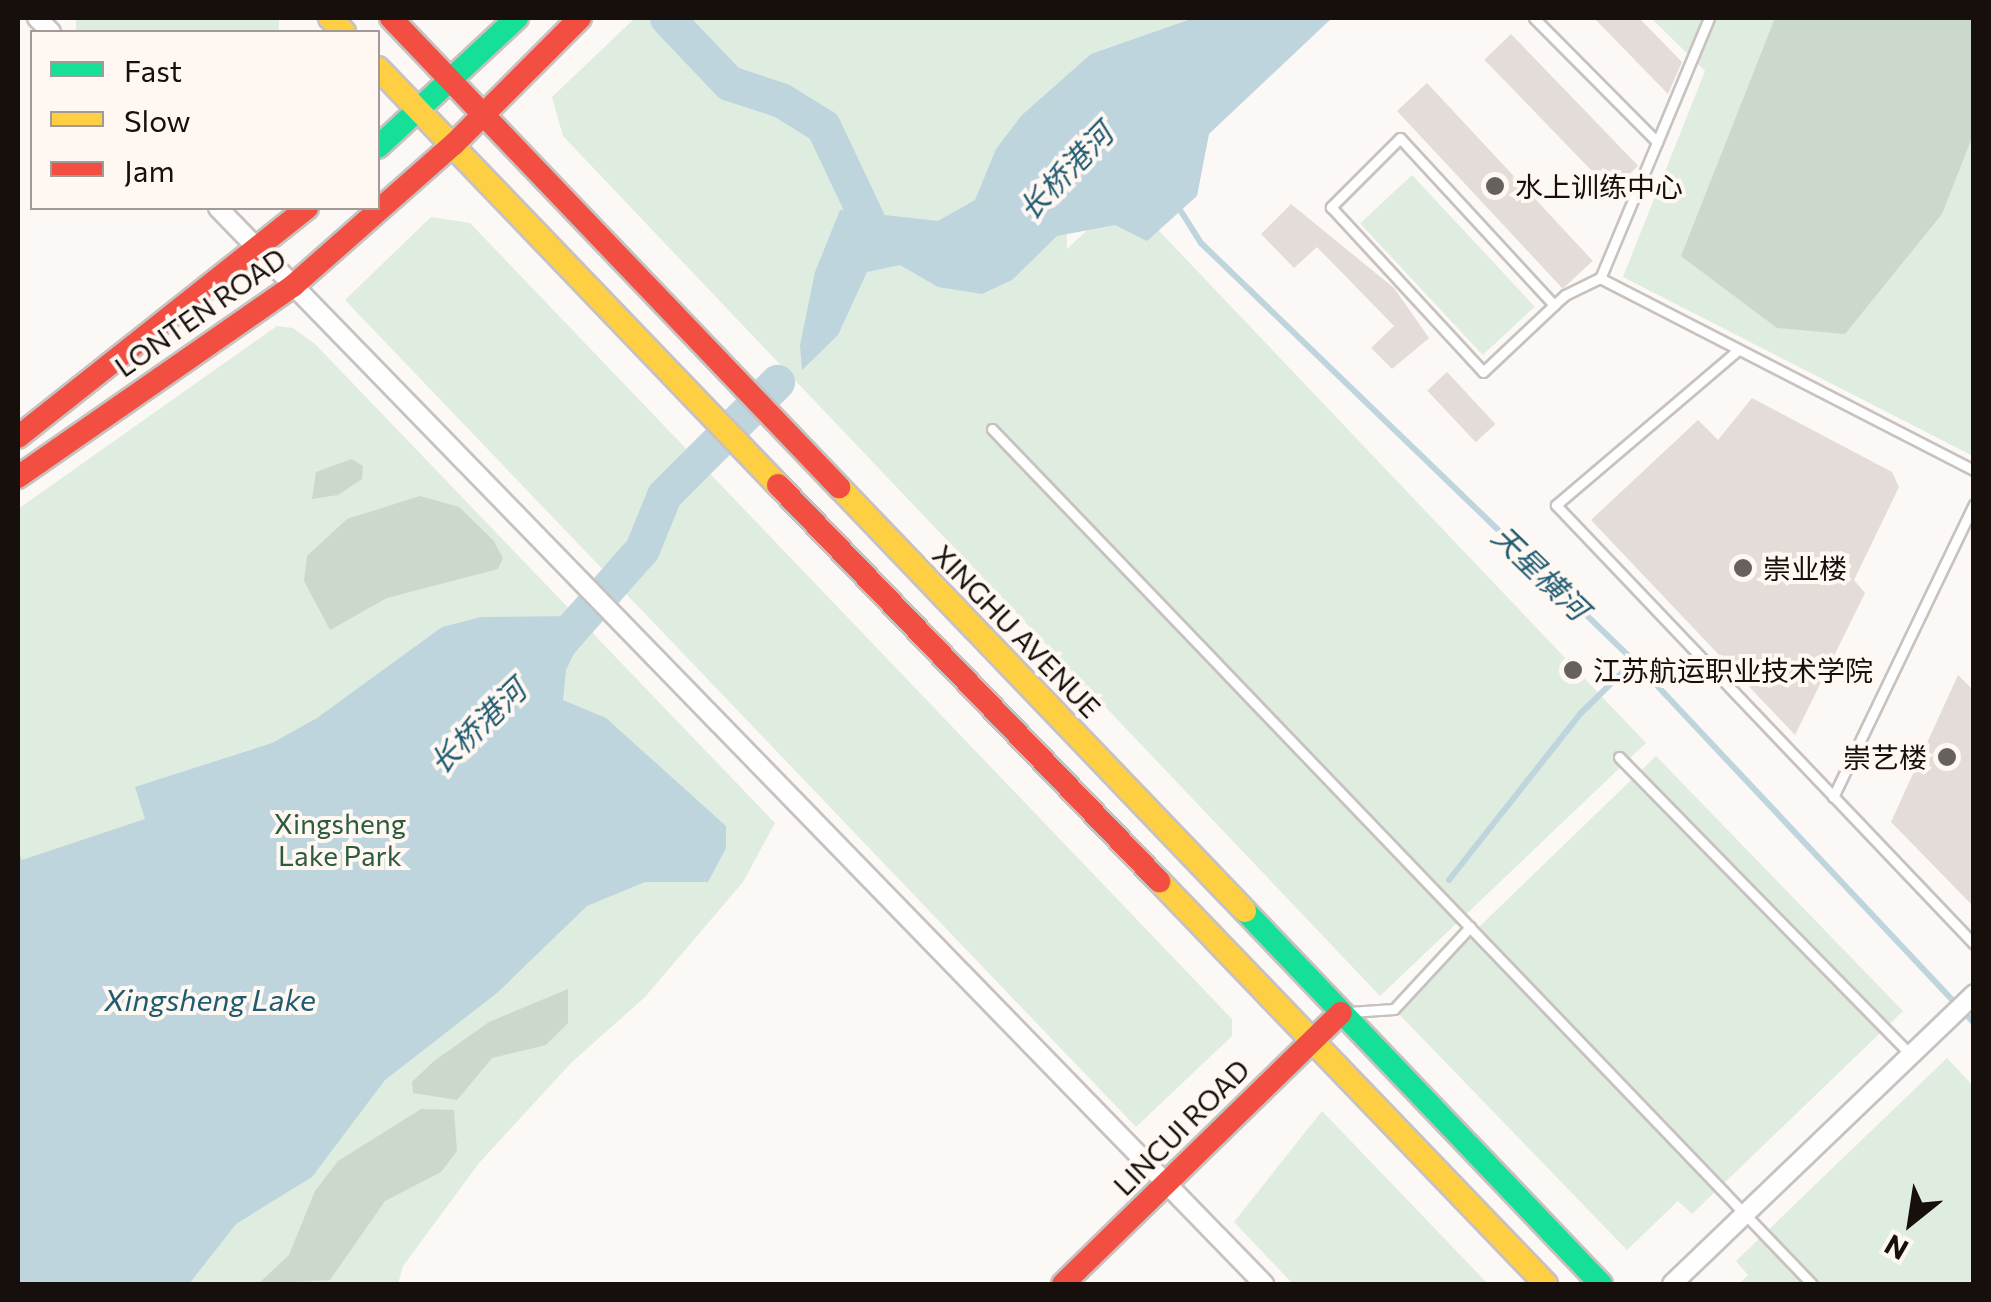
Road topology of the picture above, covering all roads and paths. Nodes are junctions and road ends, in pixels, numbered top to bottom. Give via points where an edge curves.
1 (391, 18) edge
2 (517, 18) edge
3 (580, 18) edge
4 (1534, 18) edge
5 (1705, 20) edge
6 (380, 70) edge
7 (451, 82) junction
8 (421, 113) junction
9 (482, 117) junction
10 (1657, 142) junction
11 (454, 144) junction
12 (380, 145) edge
13 (380, 209) edge
14 (220, 210) edge
15 (305, 210) edge
16 (379, 210) edge
17 (259, 250) junction
18 (1600, 278) junction
19 (294, 285) junction
20 (1554, 305) junction
21 (1738, 350) junction
22 (992, 429) dead end
23 (18, 437) edge
24 (1974, 470) edge
25 (18, 477) edge
26 (1974, 504) edge
27 (1618, 757) dead end
28 (1833, 797) junction
29 (1470, 927) junction
30 (1974, 944) edge
31 (1974, 994) edge
32 (1341, 1012) junction
33 (1314, 1038) junction
34 (1910, 1054) junction
35 (1167, 1184) junction
36 (1745, 1214) junction
37 (1063, 1284) edge
38 (1264, 1284) edge
39 (1546, 1284) edge
40 (1601, 1284) edge
41 (1672, 1284) edge
42 (1812, 1284) edge

1 - 7 main road, XINGHU AVENUE
2 - 7 main road
3 - 9 main road, LONTEN ROAD
4 - 10 lane
5 - 10 lane
6 - 8 main road
7 - 8 main road
7 - 9 main road, XINGHU AVENUE
8 - 11 main road
8 - 12 main road
9 - 11 main road, LONTEN ROAD
9 - 32 main road, XINGHU AVENUE
10 - 18 lane
11 - 13 main road, LONTEN ROAD
11 - 33 main road
14 - 17 street
15 - 17 main road, LONTEN ROAD
16 - 19 main road, LONTEN ROAD
17 - 19 street
17 - 23 main road, LONTEN ROAD
18 - 20 lane
18 - 21 lane
19 - 25 main road, LONTEN ROAD
19 - 35 street
20 - 20 lane via 1483,372 1330,207 1400,138
21 - 24 lane
21 - 28 lane via 1556,505
22 - 29 lane
26 - 28 lane
27 - 34 lane
28 - 30 lane
29 - 32 lane via 1394,1009
29 - 36 lane
31 - 34 street
32 - 33 main road, LINCUI ROAD
32 - 40 main road, XINGHU AVENUE
33 - 35 main road, LINCUI ROAD
33 - 39 main road
34 - 36 street
35 - 37 main road, LINCUI ROAD
35 - 38 street
36 - 41 street
36 - 42 lane

